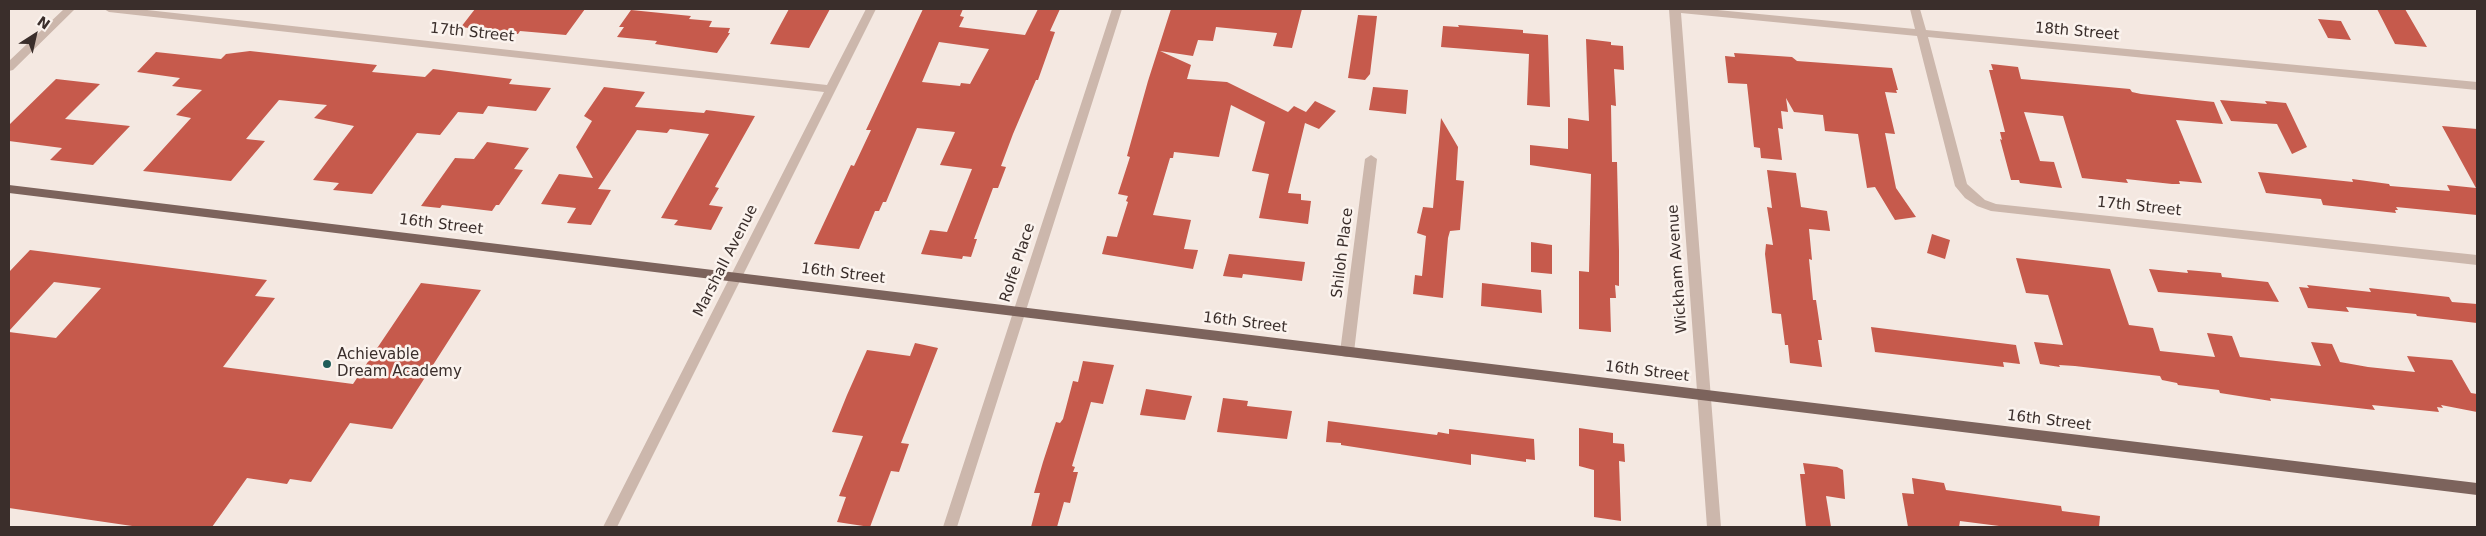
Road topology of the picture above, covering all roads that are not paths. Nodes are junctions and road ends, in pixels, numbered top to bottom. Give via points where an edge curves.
1 (70, 9) edge
2 (109, 9) edge
3 (871, 9) edge
4 (1117, 9) edge
5 (1675, 9) edge
6 (1915, 9) edge
7 (1921, 32) junction
8 (9, 66) edge
9 (2477, 86) edge
10 (832, 89) junction
11 (1371, 159) dead end
12 (9, 189) edge
13 (2477, 260) edge
14 (736, 278) junction
15 (1019, 312) junction
16 (1347, 352) junction
17 (1704, 395) junction
18 (2477, 489) edge
19 (610, 527) edge
20 (950, 527) edge
21 (1714, 527) edge

1 - 8 street
2 - 10 street, 17th Street
3 - 10 street, Marshall Avenue
4 - 15 street, Rolfe Place
5 - 7 street, 18th Street
5 - 17 street, Wickham Avenue
6 - 7 street, 17th Street
7 - 9 street, 18th Street
7 - 13 street, 17th Street via 1961,186 1981,203 1996,208
10 - 14 street, Marshall Avenue
11 - 16 street, Shiloh Place
12 - 14 main road, 16th Street
14 - 15 main road, 16th Street
14 - 19 street, Marshall Avenue
15 - 16 main road, 16th Street
15 - 20 street, Rolfe Place
16 - 17 main road, 16th Street
17 - 18 main road, 16th Street
17 - 21 street, Wickham Avenue

